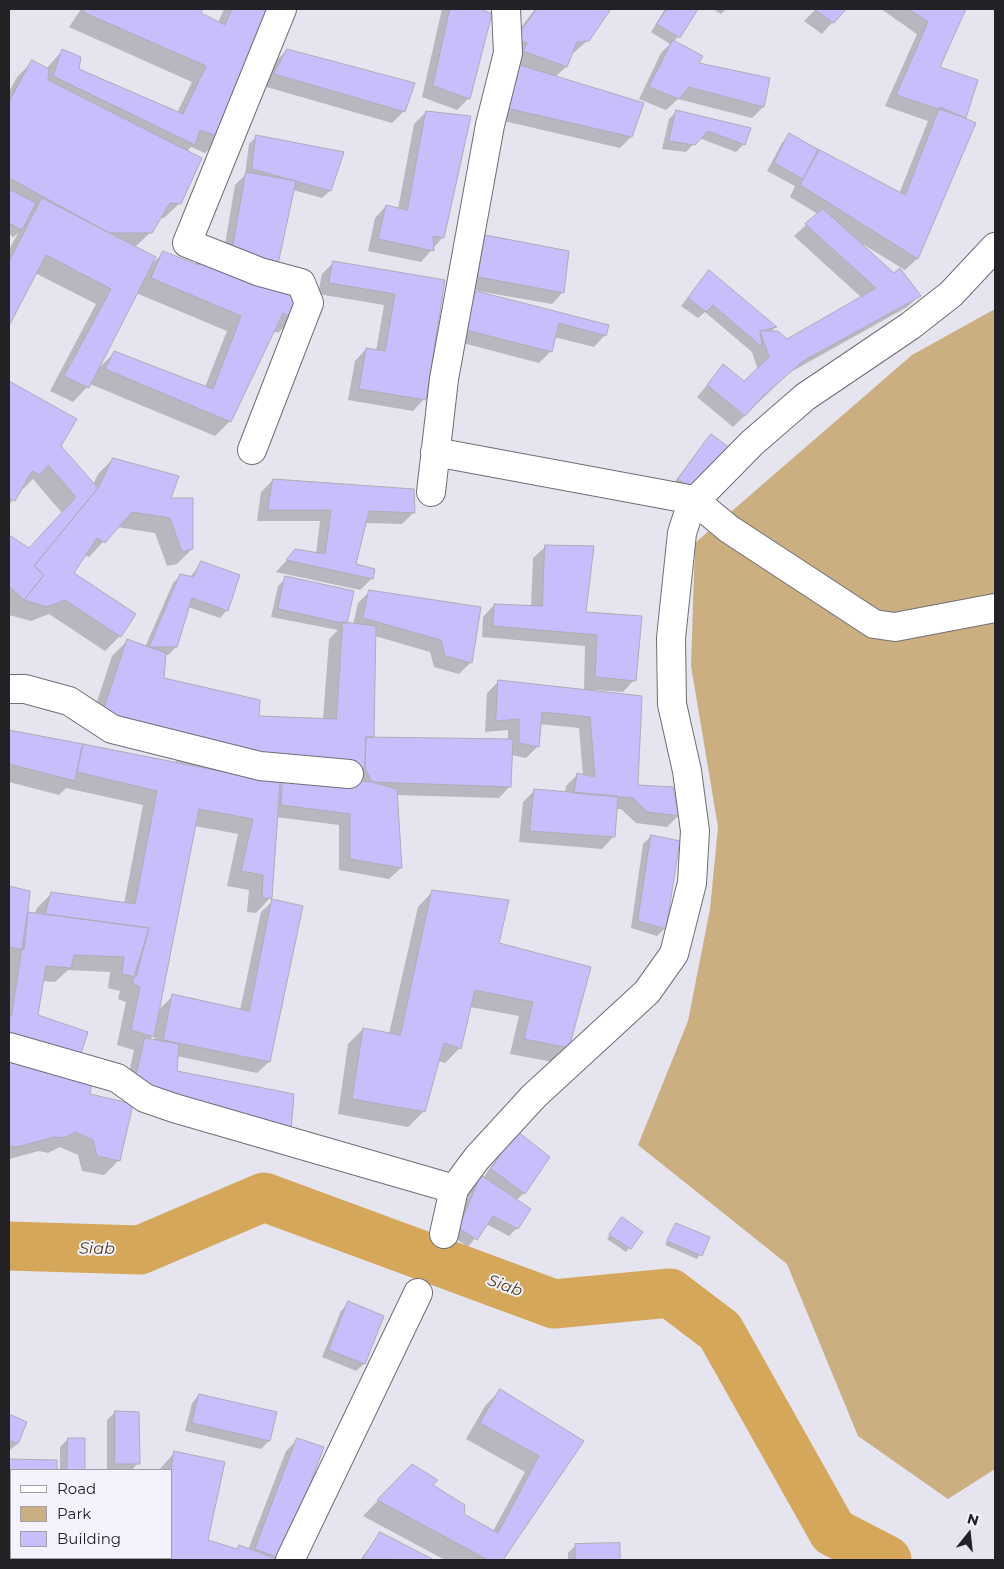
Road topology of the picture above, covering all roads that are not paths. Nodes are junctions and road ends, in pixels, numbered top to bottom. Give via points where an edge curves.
1 (282, 9) edge
2 (506, 9) edge
3 (995, 247) edge
4 (252, 450) dead end
5 (435, 452) junction
6 (431, 492) dead end
7 (694, 500) junction
8 (995, 608) edge
9 (9, 688) edge
10 (349, 774) dead end
11 (9, 1047) edge
12 (454, 1189) junction
13 (444, 1234) dead end
14 (418, 1293) dead end
15 (290, 1560) edge

1 - 4 street via 187,243 260,272 301,283 309,303
2 - 5 street via 508,53 490,125 444,379
3 - 7 street via 951,294 910,326 805,397
5 - 6 street
5 - 7 street
7 - 8 street via 729,529 874,624 895,627
7 - 12 street via 682,533 671,638 672,704 687,770 695,831 692,883 674,954 646,992 534,1096 477,1158
9 - 10 street via 68,701 112,729 260,766
11 - 12 street via 117,1078 145,1098 174,1108
12 - 13 street
14 - 15 street

